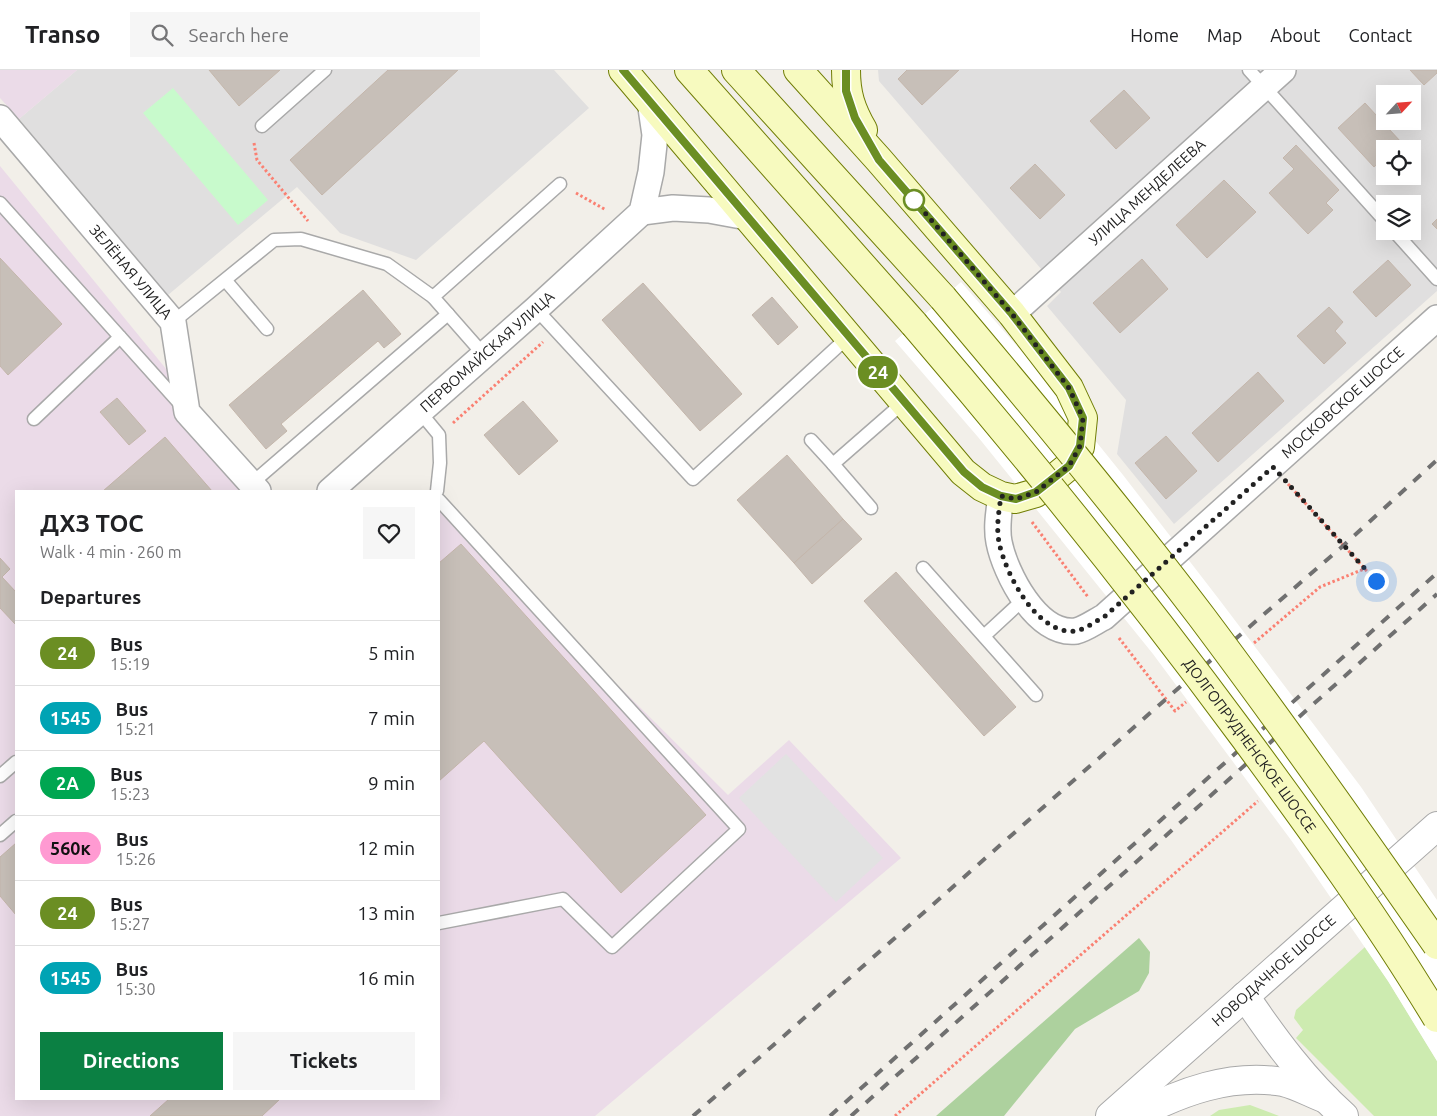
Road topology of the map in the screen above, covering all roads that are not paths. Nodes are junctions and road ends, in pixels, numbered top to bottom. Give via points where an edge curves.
1 (325, 70) edge
2 (623, 70) edge
3 (689, 70) edge
4 (736, 70) edge
5 (798, 70) edge
6 (846, 70) edge
7 (1283, 70) edge
8 (1257, 78) edge
9 (650, 100) junction
10 (0, 118) edge
11 (262, 126) road end
12 (879, 160) junction
13 (560, 184) road end
14 (0, 203) edge
15 (1376, 211) edge
16 (642, 212) junction
17 (747, 217) junction
18 (1402, 240) edge
19 (1437, 278) edge
20 (226, 281) junction
21 (433, 297) junction
22 (536, 309) junction
23 (448, 314) junction
24 (1012, 314) junction
25 (1437, 318) edge
26 (173, 322) junction
27 (267, 330) dead end
28 (120, 337) junction
29 (848, 337) junction
30 (484, 355) junction
31 (904, 402) junction
32 (187, 412) junction
33 (420, 412) junction
34 (34, 419) dead end
35 (811, 440) dead end
36 (832, 464) junction
37 (254, 487) edge
38 (331, 490) edge
39 (437, 490) edge
40 (1001, 496) junction
41 (440, 501) edge
42 (871, 508) dead end
43 (923, 568) dead end
44 (1024, 598) junction
45 (984, 636) junction
46 (1036, 695) dead end
47 (15, 763) edge
48 (0, 776) edge
49 (15, 822) edge
50 (1434, 833) edge
51 (0, 835) edge
52 (440, 923) edge
53 (1437, 945) edge
54 (1245, 996) junction
55 (1437, 1018) edge
56 (1335, 1108) edge
57 (1110, 1116) edge
58 (1135, 1116) edge

1 - 11 lane
2 - 9 main road
3 - 55 main road, ДОЛГОПРУДНЕНСКОЕ ШОССЕ, bridge via 997,420 1170,638 1308,825 1408,969
4 - 53 main road, bridge via 1026,396 1200,615 1339,803
5 - 12 main road
6 - 12 main road via 846,91 855,118
7 - 8 street, УЛИЦА МЕНДЕЛЕЕВА
8 - 15 lane
8 - 24 street, УЛИЦА МЕНДЕЛЕЕВА
9 - 16 street via 655,135
9 - 17 main road
10 - 26 street, ЗЕЛЁНАЯ УЛИЦА
12 - 24 main road
13 - 21 lane
14 - 28 lane
16 - 17 street via 673,208
16 - 22 street, ПЕРВОМАЙСКАЯ УЛИЦА
17 - 29 main road
18 - 19 lane
20 - 21 lane via 274,240 301,239 388,264
20 - 26 lane
20 - 27 lane
21 - 23 lane
22 - 29 lane via 693,479
22 - 30 street, ПЕРВОМАЙСКАЯ УЛИЦА
23 - 30 lane
23 - 37 lane
24 - 40 main road via 1069,388 1083,418 1080,446 1069,466 1036,492 1016,499
25 - 44 street, МОСКОВСКОЕ ШОССЕ via 1104,617 1077,631 1062,630 1044,621
26 - 32 street, ЗЕЛЁНАЯ УЛИЦА
28 - 32 lane
28 - 34 lane
29 - 31 main road
30 - 33 street, ПЕРВОМАЙСКАЯ УЛИЦА
31 - 36 lane
31 - 40 main road via 964,472 982,487
32 - 37 street
33 - 38 street, ПЕРВОМАЙСКАЯ УЛИЦА
33 - 39 lane via 439,435
35 - 36 lane
36 - 42 lane
40 - 44 street, МОСКОВСКОЕ ШОССЕ via 999,541 1008,570
41 - 52 lane via 740,830 612,947 563,899
43 - 45 lane
44 - 45 lane
45 - 46 lane
47 - 48 lane
49 - 51 lane
50 - 54 street, НОВОДАЧНОЕ ШОССЕ
54 - 56 street via 1275,1041
54 - 57 street, НОВОДАЧНОЕ ШОССЕ
56 - 58 street via 1284,1082 1247,1080 1207,1086

